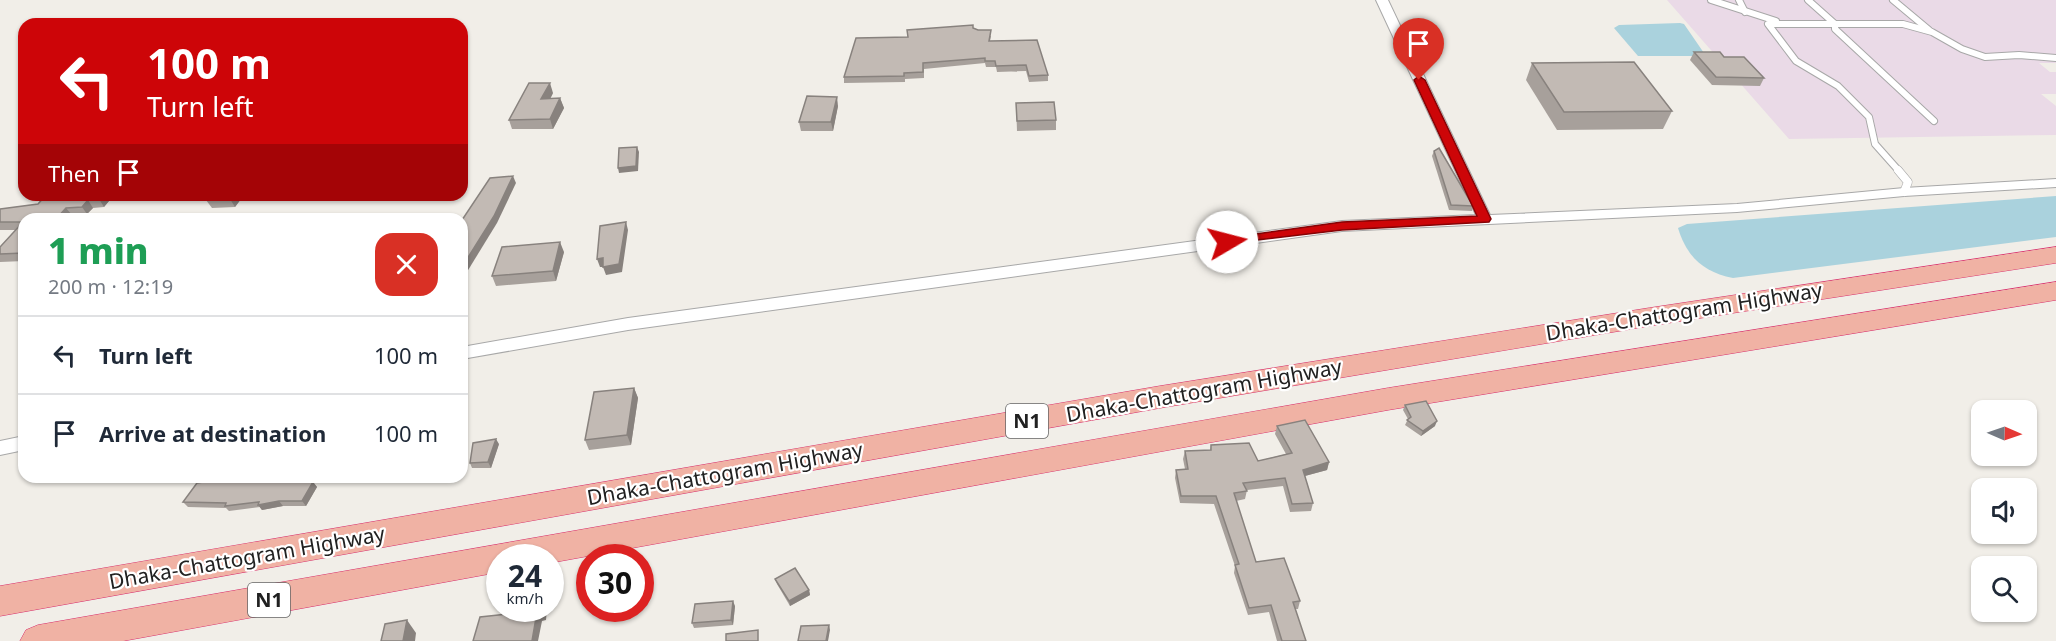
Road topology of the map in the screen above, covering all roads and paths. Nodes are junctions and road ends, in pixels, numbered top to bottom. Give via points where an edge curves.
1 (1382, 0) edge
2 (1711, 0) edge
3 (1740, 0) edge
4 (1808, 0) edge
5 (1893, 0) edge
6 (1745, 12) junction
7 (1779, 22) junction
8 (1835, 24) junction
9 (1932, 32) junction
10 (2056, 58) edge
11 (1934, 121) dead end
12 (2056, 183) edge
13 (1904, 192) junction
14 (1485, 219) junction
15 (2056, 255) edge
16 (2056, 291) edge
17 (468, 352) edge
18 (18, 444) edge
19 (0, 448) edge
20 (564, 547) edge
21 (486, 561) edge
22 (0, 601) edge
23 (38, 641) edge

1 - 14 street
2 - 6 lane
3 - 6 lane
4 - 8 lane
5 - 9 lane
6 - 7 lane
7 - 8 lane
7 - 13 lane via 1768,24 1786,52 1838,86 1869,117 1875,144 1908,182
8 - 9 lane via 1903,24
8 - 11 lane via 1835,29
9 - 10 lane via 1985,57
12 - 13 street
13 - 14 street via 1737,208
14 - 17 street via 1342,226 628,324
15 - 22 highway, Dhaka-Chattogram Highway / N1 via 1172,395
16 - 20 highway, Dhaka-Chattogram Highway / N1 via 1388,399
18 - 19 street
21 - 23 highway, Dhaka-Chattogram Highway / N1

